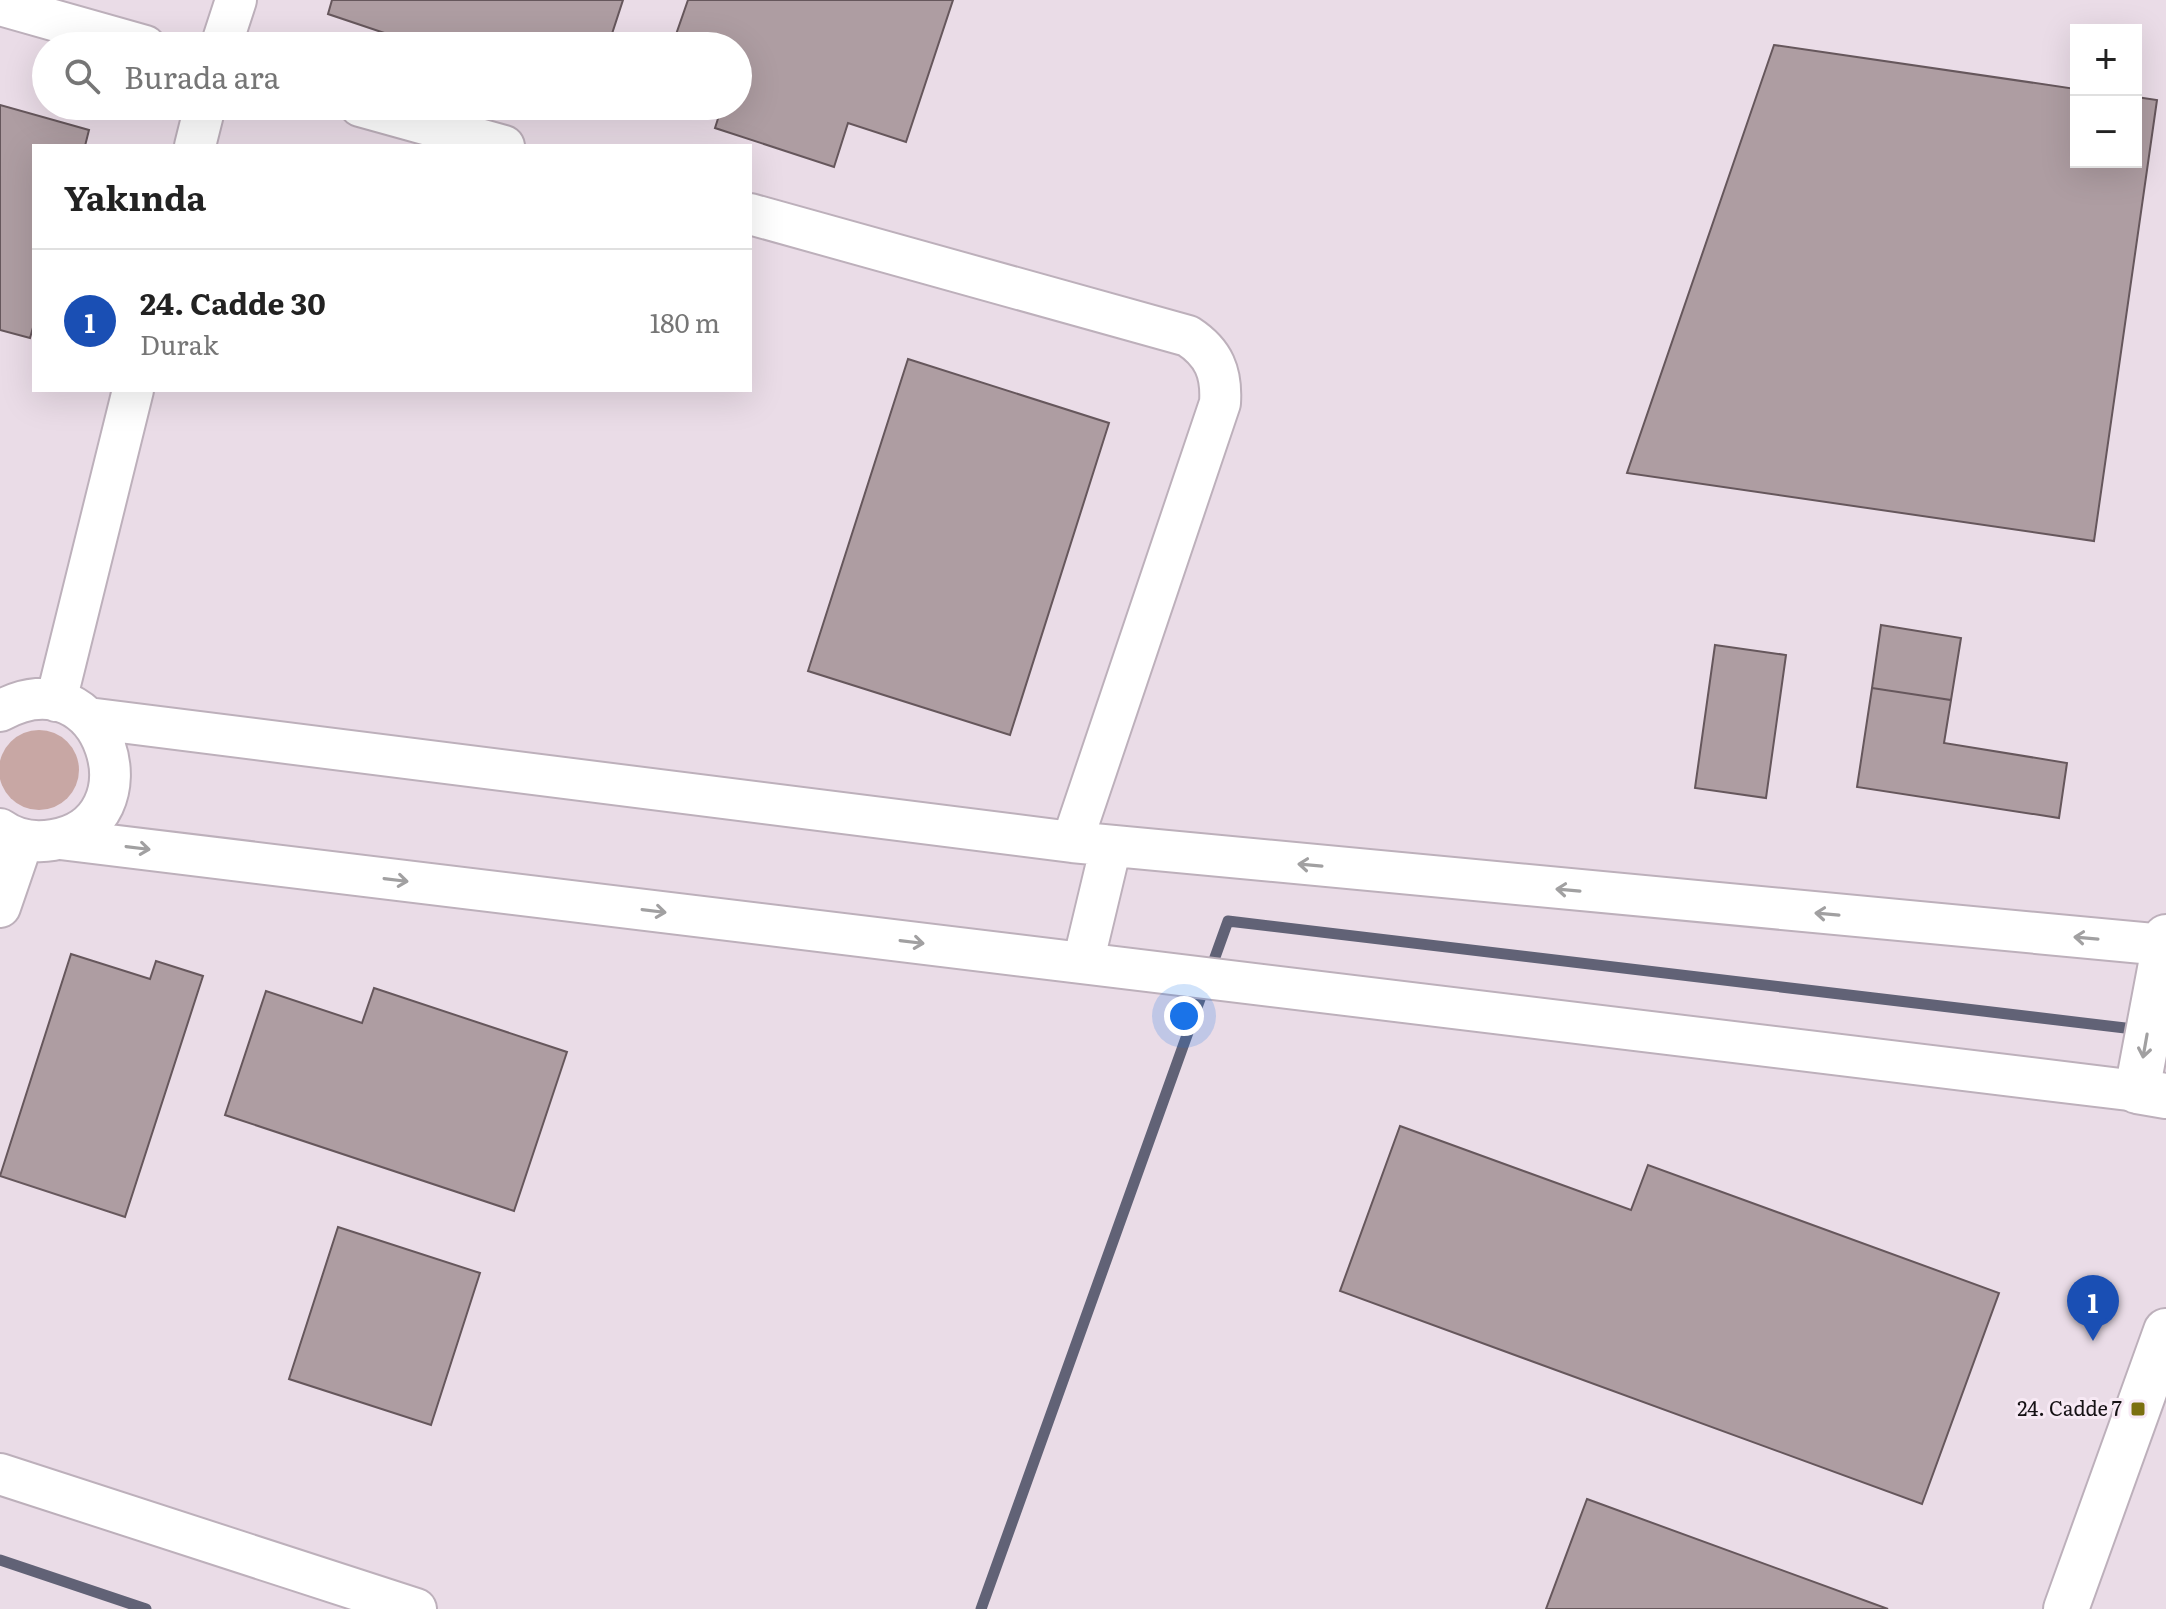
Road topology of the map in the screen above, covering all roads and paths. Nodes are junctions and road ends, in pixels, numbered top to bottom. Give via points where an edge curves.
1 (236, 0) edge
2 (0, 5) edge
3 (95, 32) edge
4 (226, 32) edge
5 (202, 120) edge
6 (410, 120) edge
7 (196, 144) edge
8 (497, 144) edge
9 (752, 215) edge
10 (133, 392) edge
11 (0, 710) edge
12 (72, 710) junction
13 (28, 836) edge
14 (1072, 842) junction
15 (1111, 846) junction
16 (0, 907) edge
17 (2165, 943) edge
18 (1083, 963) junction
19 (2152, 1093) edge
20 (2166, 1331) edge
21 (0, 1474) edge
22 (416, 1609) edge
23 (2066, 1609) edge

1 - 4 street
2 - 3 street
5 - 7 street
6 - 8 street
9 - 14 street via 1188,336 1212,356 1220,403
10 - 12 street
11 - 12 street via 37,699
12 - 13 street via 100,733 108,750 111,768 103,805 77,831
12 - 14 street
13 - 16 street
13 -> 18 street
14 - 15 street
17 -> 15 street
15 - 18 street
17 -> 19 main road
18 - 19 street
20 - 23 main road
21 - 22 street

